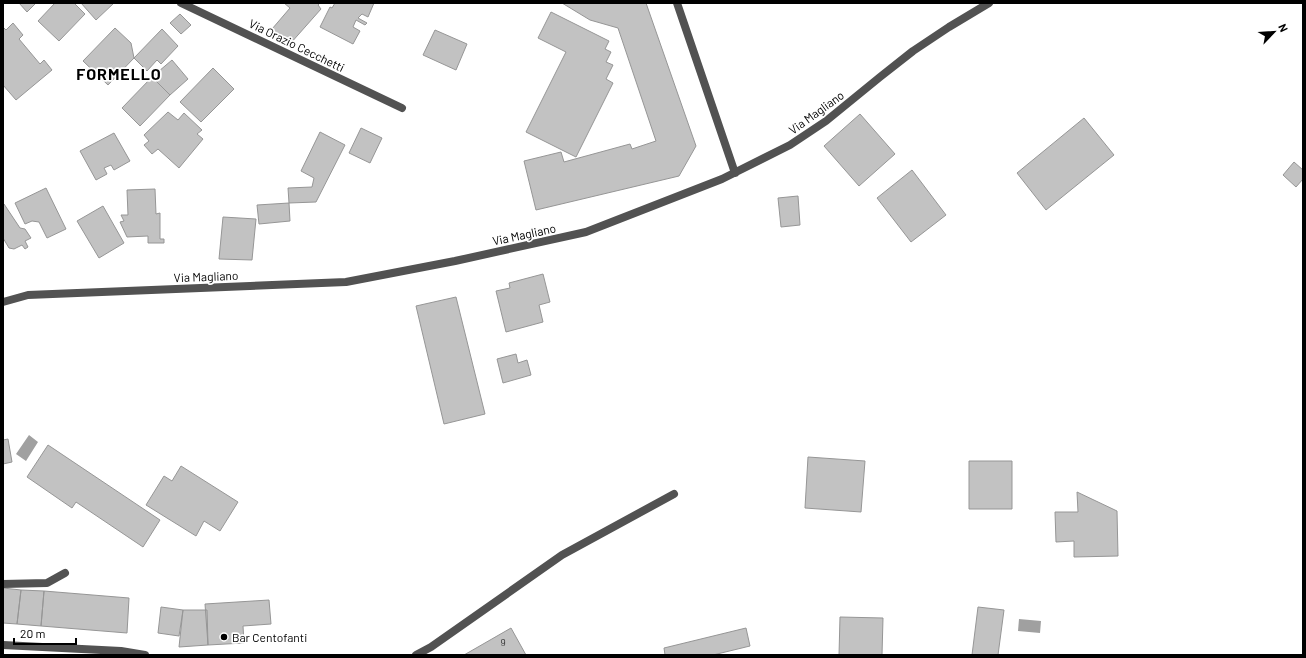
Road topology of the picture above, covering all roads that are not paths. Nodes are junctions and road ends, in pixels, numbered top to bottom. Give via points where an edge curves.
1 (181, 3) edge
2 (677, 3) edge
3 (989, 3) edge
4 (402, 108) dead end
5 (735, 173) junction
6 (3, 302) edge
7 (674, 494) dead end
8 (65, 573) dead end
9 (3, 584) edge
10 (3, 644) edge
11 (145, 655) edge
12 (416, 655) edge

1 - 4 street, Via Orazio Cecchetti
2 - 5 street
3 - 5 street, Via Magliano via 913,51 808,134
5 - 6 street, Via Magliano via 586,232 346,282 28,295
7 - 12 street via 562,556
8 - 9 street via 47,582
10 - 11 street via 121,651

